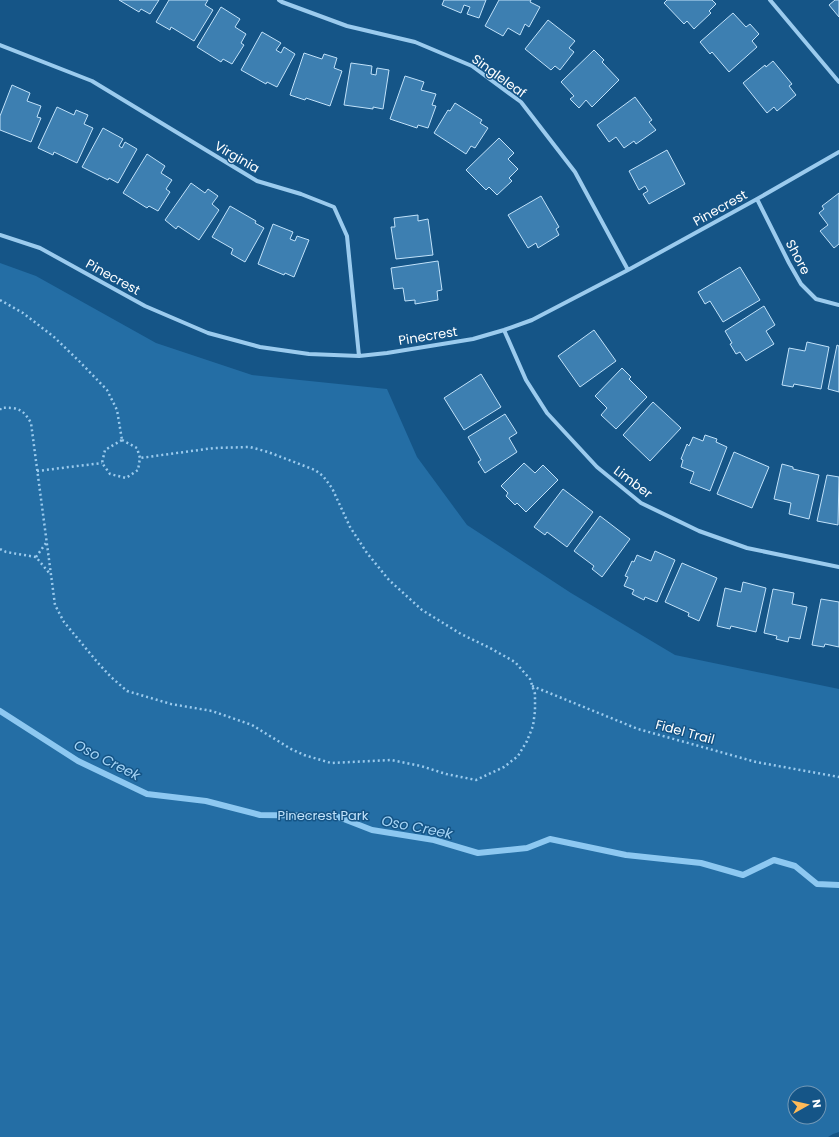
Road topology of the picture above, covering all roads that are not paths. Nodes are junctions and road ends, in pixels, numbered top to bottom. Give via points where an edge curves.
1 (278, 0) edge
2 (770, 0) edge
3 (0, 45) edge
4 (839, 82) edge
5 (839, 152) edge
6 (757, 199) junction
7 (0, 235) edge
8 (628, 270) junction
9 (839, 306) edge
10 (504, 330) junction
11 (359, 356) junction
12 (839, 567) edge

1 - 8 street, Singleleaf via 347,26 415,42 472,66 521,102 576,172
2 - 4 street
3 - 11 street, Virginia via 92,81 257,181 334,207 347,236
5 - 6 street, Pinecrest
6 - 8 street, Pinecrest
6 - 9 street, Shore via 801,284 816,299
7 - 11 street, Pinecrest via 40,248 145,306 208,333 260,348 309,354
8 - 10 street, Pinecrest via 532,320
10 - 11 street, Pinecrest via 473,339
10 - 12 street, Limber via 526,380 547,413 597,467 641,503 699,531 747,548

